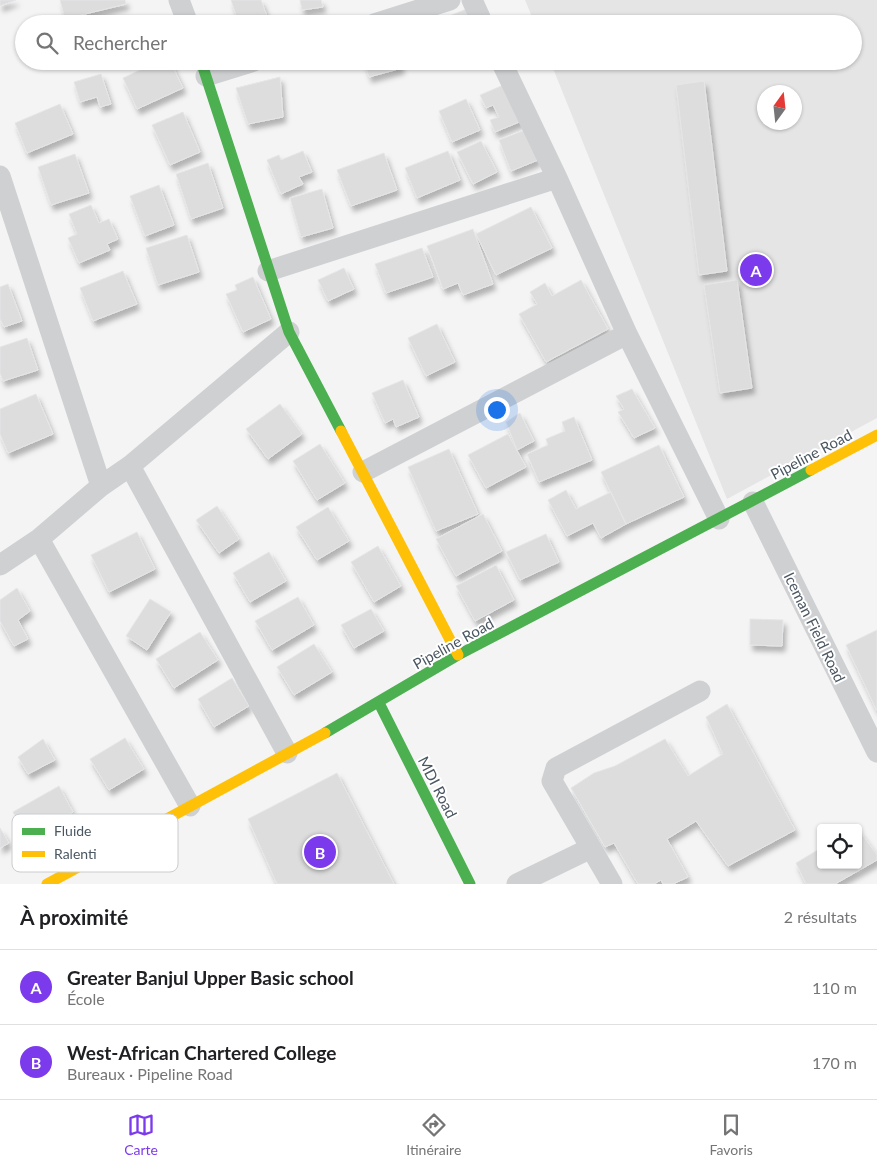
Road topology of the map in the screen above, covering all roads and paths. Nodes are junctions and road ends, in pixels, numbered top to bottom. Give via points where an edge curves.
1 (179, 0) edge
2 (450, 0) edge
3 (472, 0) edge
4 (185, 15) edge
5 (402, 15) edge
6 (479, 15) edge
7 (204, 70) edge
8 (505, 70) edge
9 (0, 176) edge
10 (557, 178) junction
11 (268, 271) junction
12 (289, 332) junction
13 (626, 334) junction
14 (877, 435) edge
15 (130, 466) junction
16 (363, 472) junction
17 (101, 486) junction
18 (753, 502) junction
19 (719, 519) junction
20 (39, 540) junction
21 (0, 564) edge
22 (458, 655) junction
23 (700, 691) dead end
24 (379, 703) junction
25 (877, 752) edge
26 (287, 753) junction
27 (190, 806) junction
28 (175, 814) edge
29 (591, 848) junction
30 (69, 872) edge
31 (47, 884) edge
32 (470, 884) edge
33 (518, 884) edge
34 (612, 884) edge

1 - 4 street
2 - 5 street
3 - 6 street
7 - 11 street
8 - 10 street
9 - 17 street
10 - 11 street
10 - 13 street
11 - 12 street
12 - 15 street
12 - 16 street
13 - 16 street
13 - 19 street
14 - 18 street, Pipeline Road
15 - 17 street
15 - 26 street
16 - 22 street
17 - 20 street
18 - 19 street, Pipeline Road
18 - 25 street, Iceman Field Road
19 - 22 street, Pipeline Road
20 - 21 street
20 - 27 street
22 - 24 street, Pipeline Road
23 - 29 street via 556,768 552,781
24 - 26 street, Pipeline Road
24 - 32 street, MDI Road
26 - 27 street, Pipeline Road
27 - 28 street, Pipeline Road
29 - 33 street
29 - 34 street
30 - 31 street, Pipeline Road

